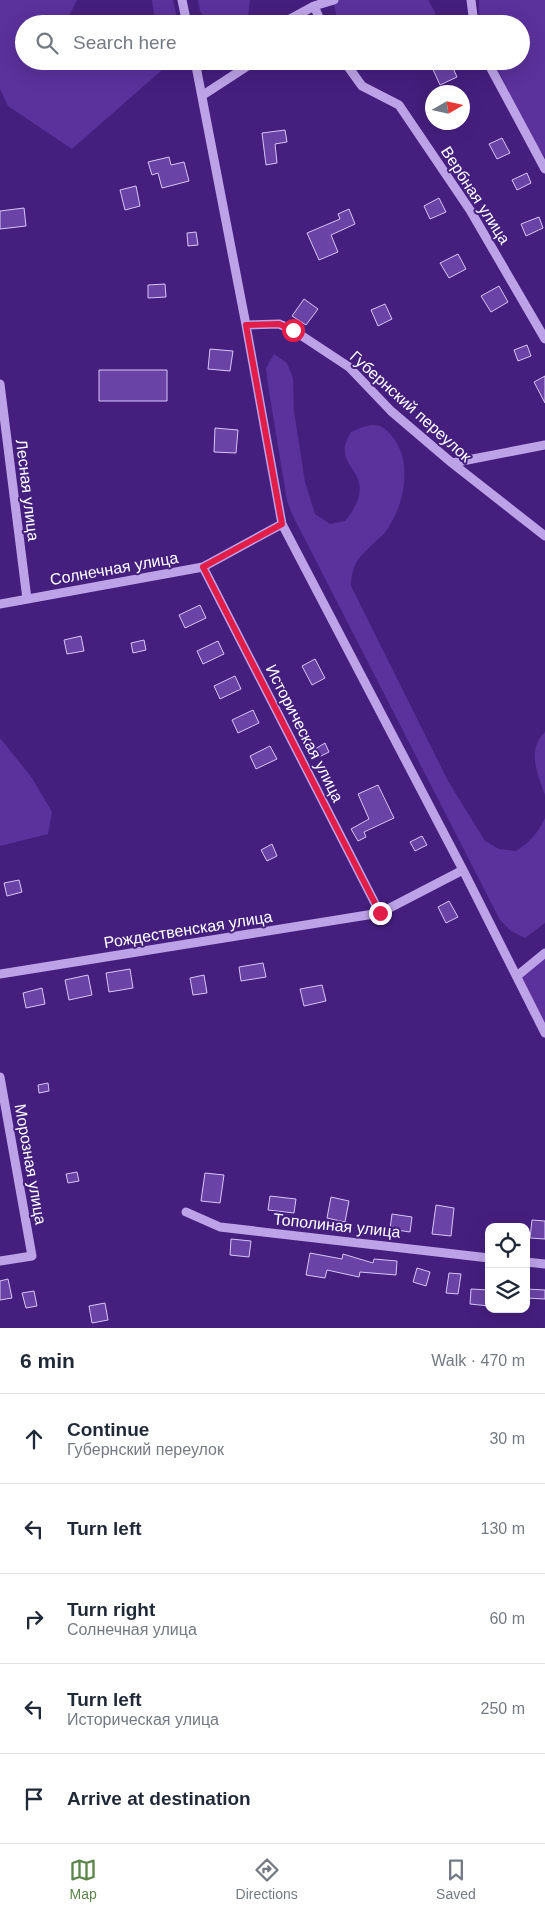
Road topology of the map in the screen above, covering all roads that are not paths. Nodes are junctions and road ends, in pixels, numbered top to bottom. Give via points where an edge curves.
1 (182, 0) edge
2 (334, 0) edge
3 (471, 0) edge
4 (314, 6) junction
5 (185, 15) edge
6 (298, 15) edge
7 (318, 15) edge
8 (473, 15) edge
9 (198, 70) edge
10 (241, 70) edge
11 (350, 70) edge
12 (492, 70) edge
13 (203, 95) junction
14 (545, 169) edge
15 (246, 325) junction
16 (545, 339) edge
17 (0, 384) edge
18 (545, 445) edge
19 (452, 463) junction
20 (282, 524) junction
21 (545, 536) edge
22 (203, 567) junction
23 (26, 599) junction
24 (0, 604) edge
25 (463, 870) junction
26 (380, 913) junction
27 (545, 953) edge
28 (0, 974) edge
29 (518, 976) junction
30 (545, 1034) edge
31 (0, 1077) edge
32 (186, 1212) dead end
33 (485, 1258) edge
34 (0, 1261) edge
35 (530, 1262) edge
36 (545, 1264) edge

1 - 5 street
2 - 4 street
3 - 8 street
4 - 6 street
4 - 7 street
9 - 13 street
10 - 13 street
11 - 16 street, Вербная улица via 362,86 399,105 470,210
12 - 14 street
13 - 15 street
15 - 19 street, Губернский переулок via 279,324 349,367 391,410
15 - 20 street
17 - 23 street, Лесная улица
18 - 19 street
19 - 21 street, Губернский переулок
20 - 22 street, Солнечная улица
20 - 25 street
22 - 23 street, Солнечная улица
22 - 26 street, Историческая улица
23 - 24 street, Солнечная улица
25 - 26 street, Рождественская улица
25 - 29 street
26 - 28 street, Рождественская улица
27 - 29 street
29 - 30 street
31 - 34 street, Морозная улица via 32,1256
32 - 33 street, Тополиная улица via 220,1227
35 - 36 street

